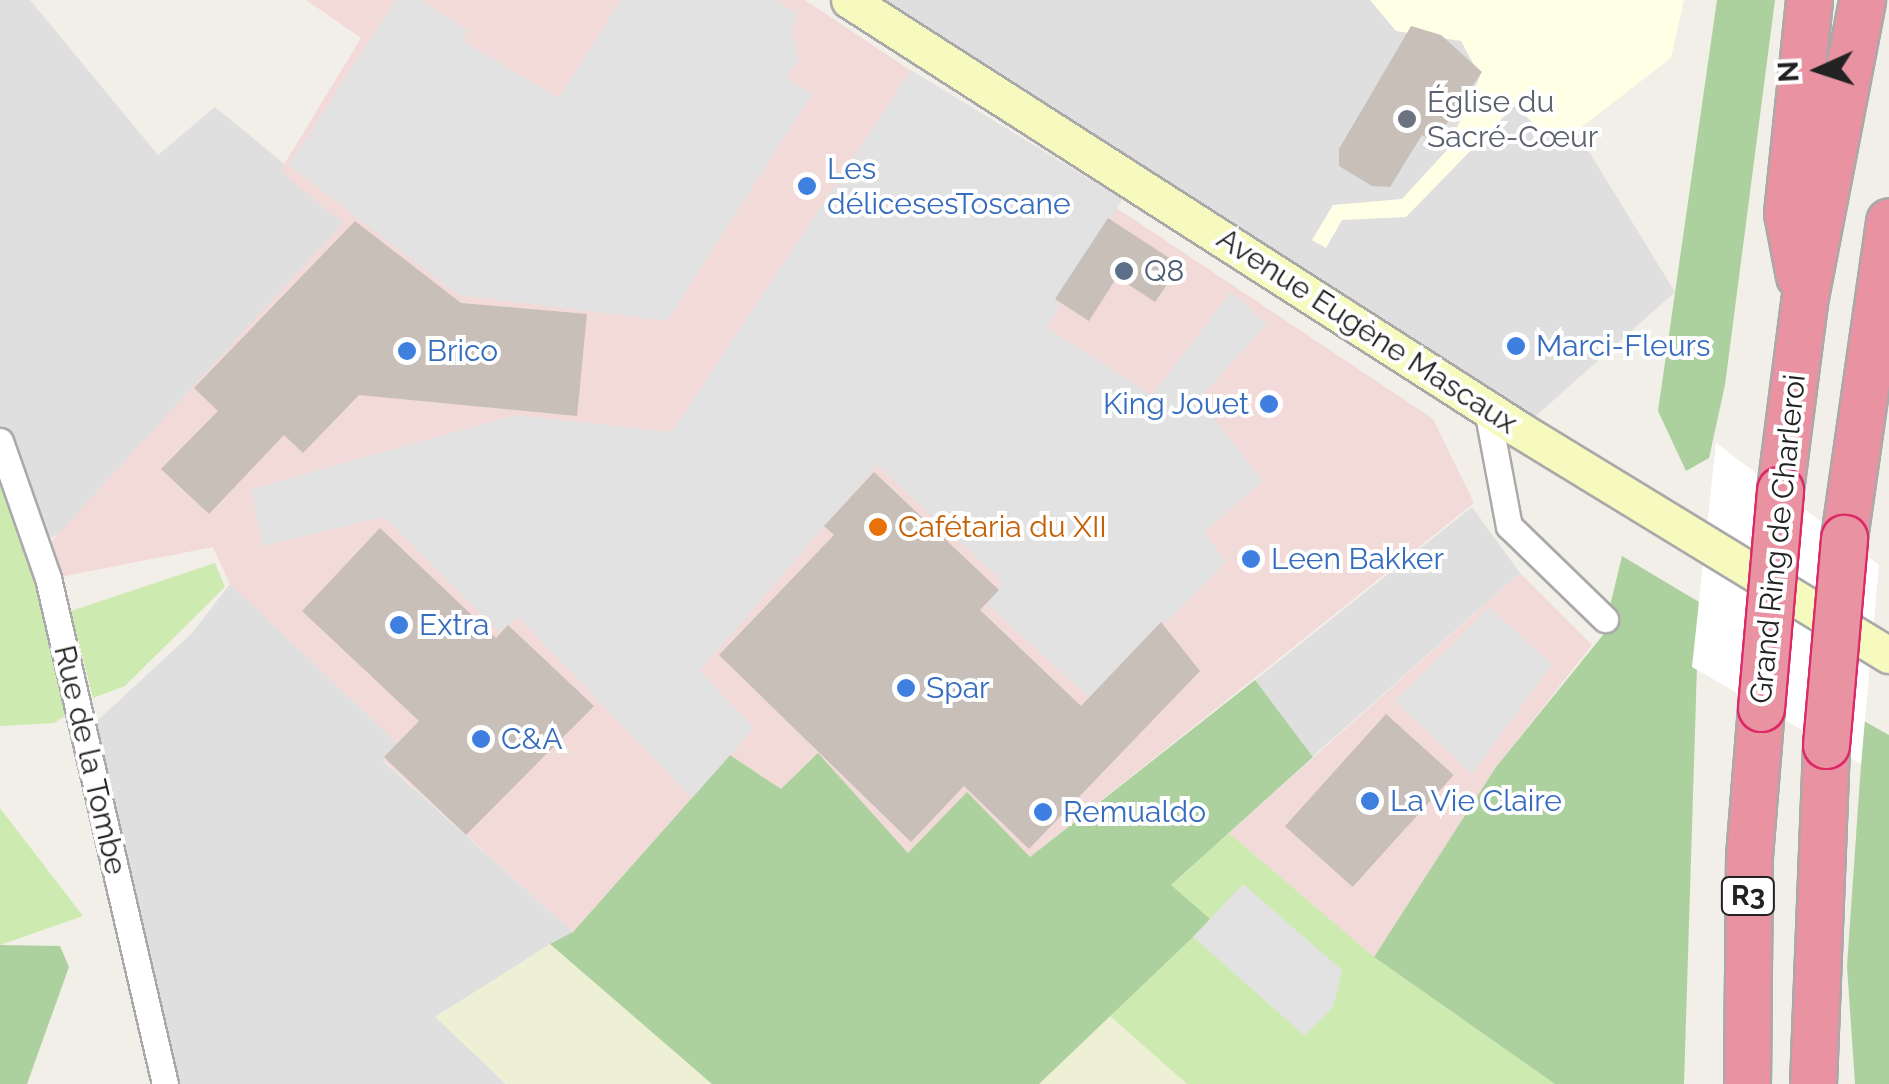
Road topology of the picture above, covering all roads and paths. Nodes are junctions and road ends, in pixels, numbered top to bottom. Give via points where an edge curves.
1 (849, 0) edge
2 (1809, 0) edge
3 (1862, 0) edge
4 (1889, 221) edge
5 (1804, 302) junction
6 (1487, 409) junction
7 (0, 441) edge
8 (1605, 619) dead end
9 (1889, 654) edge
10 (165, 1084) edge
11 (1747, 1084) edge
12 (1813, 1084) edge

1 - 6 main road, Avenue Eugène Mascaux
2 - 5 highway via 1787,212
3 - 5 highway, Grand Ring de Charleroi / R3
4 - 12 highway, R3, bridge via 1844,538 1826,745
5 - 11 highway, Grand Ring de Charleroi / R3, bridge via 1780,490 1749,856
6 - 8 street via 1509,526
6 - 9 main road, Avenue Eugène Mascaux
7 - 10 street, Rue de la Tombe via 48,578

